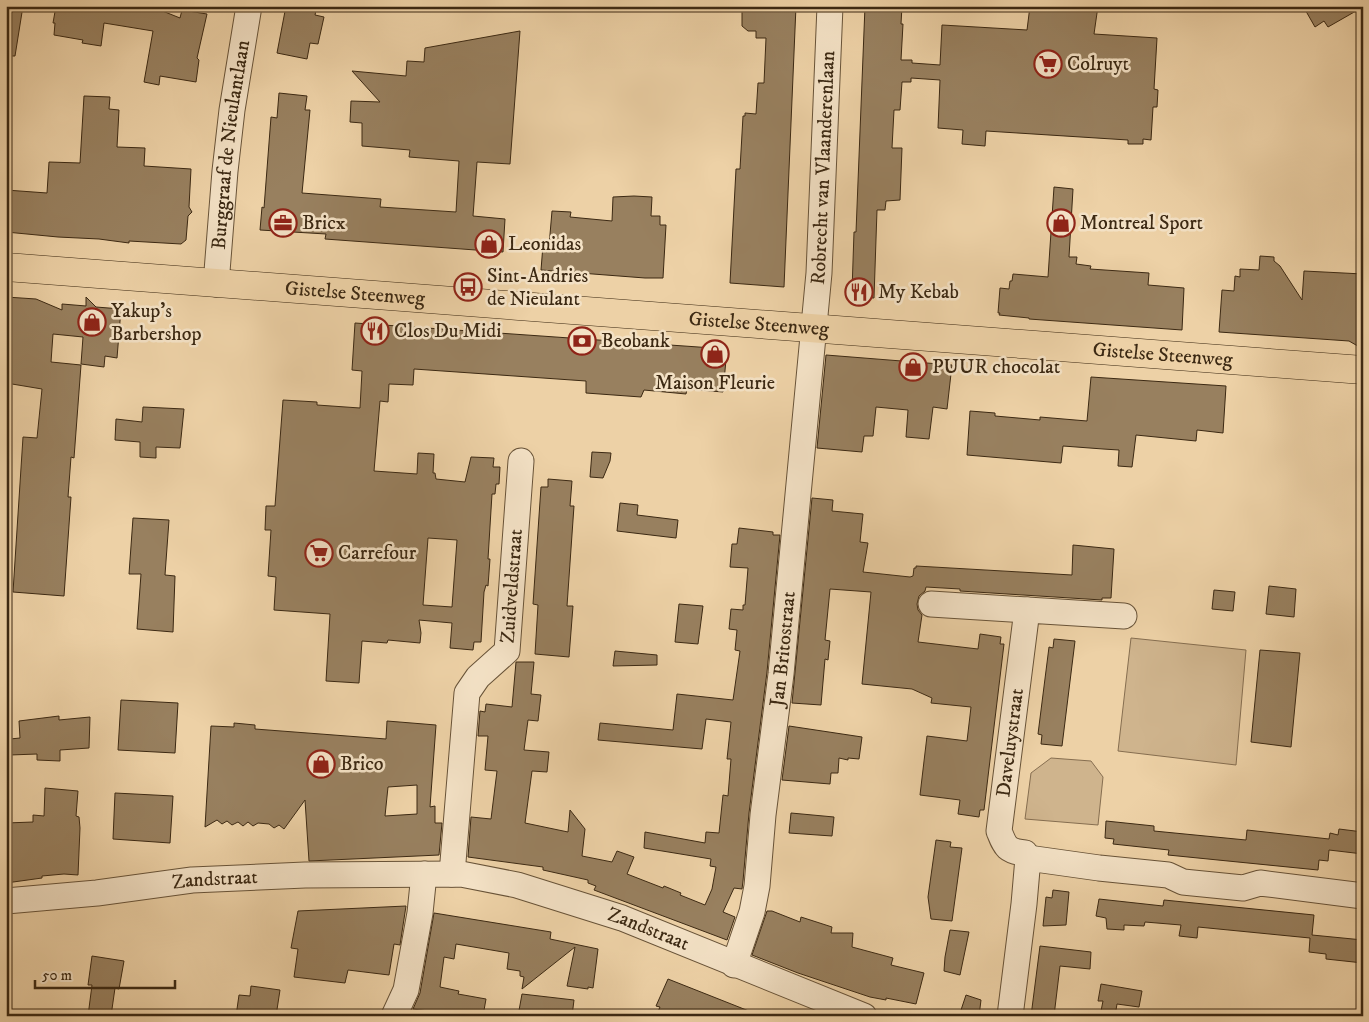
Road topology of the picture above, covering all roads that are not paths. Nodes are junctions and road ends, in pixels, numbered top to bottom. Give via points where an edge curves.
1 (249, 6) edge
2 (830, 6) edge
3 (6, 267) edge
4 (216, 284) junction
5 (815, 329) junction
6 (1363, 370) edge
7 (521, 461) dead end
8 (931, 604) dead end
9 (1027, 610) junction
10 (1124, 616) dead end
11 (1028, 858) junction
12 (424, 874) junction
13 (452, 874) junction
14 (1363, 896) edge
15 (6, 901) edge
16 (734, 964) junction
17 (394, 1016) edge
18 (864, 1016) edge
19 (1010, 1016) edge

1 - 4 street, Burggraaf de Nieulantlaan via 232,110
2 - 5 street, Robrecht van Vlaanderenlaan
3 - 4 main road, Gistelse Steenweg
4 - 5 main road, Gistelse Steenweg
5 - 6 main road, Gistelse Steenweg
5 - 16 street, Jan Britostraat via 757,886 752,912
7 - 13 street, Zuidveldstraat via 507,651 478,677 467,693
8 - 9 street
9 - 10 street
9 - 11 street, Daveluystraat via 999,831 1005,847 1024,853
11 - 14 street, Daveluystraat via 1168,874 1183,882 1243,888 1260,883
11 - 19 street
12 - 13 street, Zandstraat
12 - 15 street, Zandstraat via 192,880
12 - 17 street via 406,990
13 - 16 street, Zandstraat via 517,885 567,900 622,918
16 - 18 street, Zandstraat

